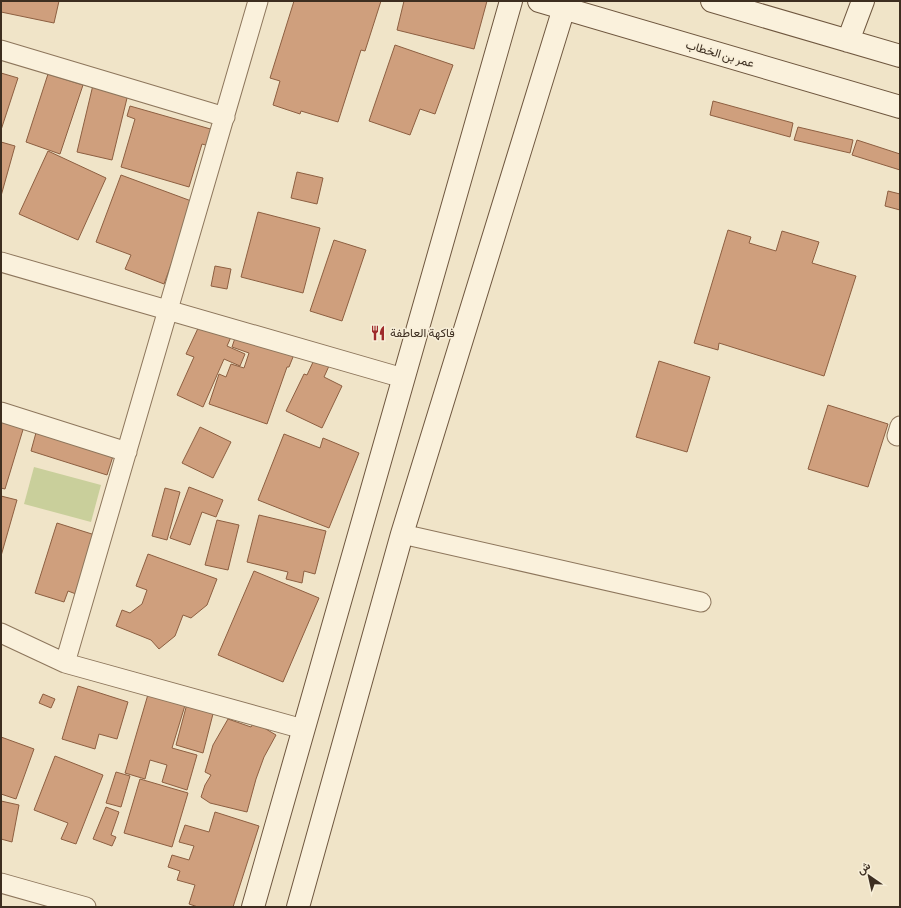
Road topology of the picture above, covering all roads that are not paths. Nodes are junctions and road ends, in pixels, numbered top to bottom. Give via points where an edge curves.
1 (258, 1) edge
2 (511, 1) edge
3 (539, 1) edge
4 (712, 1) edge
5 (863, 1) edge
6 (563, 5) edge
7 (848, 41) junction
8 (1, 50) edge
9 (898, 50) edge
10 (900, 107) edge
11 (225, 117) junction
12 (1, 262) edge
13 (168, 312) junction
14 (403, 378) junction
15 (1, 412) edge
16 (127, 452) junction
17 (402, 534) junction
18 (701, 602) dead end
19 (1, 633) edge
20 (65, 663) junction
21 (303, 729) junction
22 (1, 883) edge
23 (86, 907) edge
24 (253, 907) edge
25 (298, 907) edge

1 - 11 street
2 - 14 street
3 - 6 street, عمر بن الخطاب
4 - 7 street
5 - 7 street
6 - 10 street, عمر بن الخطاب
6 - 17 street
7 - 9 street
8 - 11 street
11 - 13 street
12 - 13 street
13 - 14 street
13 - 16 street
14 - 21 street
15 - 16 street
16 - 20 street
17 - 18 street
17 - 25 street
19 - 20 street
20 - 21 street
21 - 24 street
22 - 23 street

